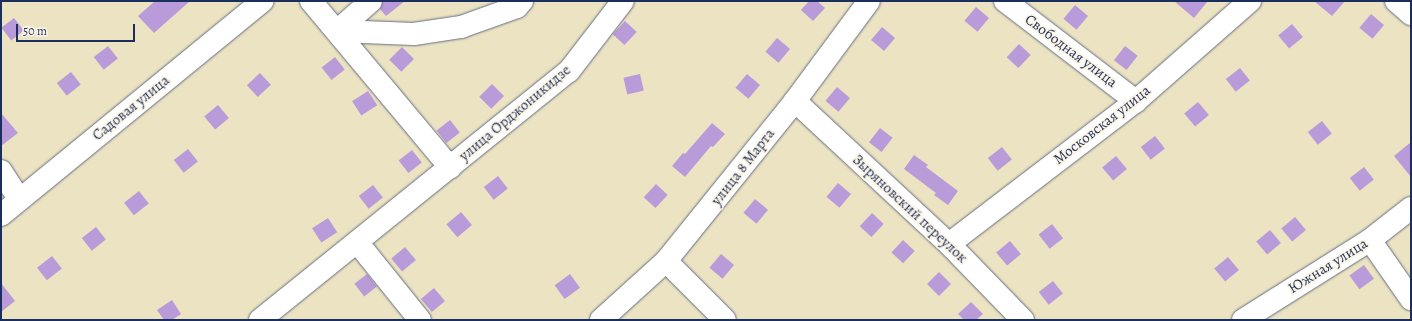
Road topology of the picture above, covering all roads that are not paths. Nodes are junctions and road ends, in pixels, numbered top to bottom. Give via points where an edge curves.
1 (262, 1) edge
2 (311, 1) edge
3 (371, 1) edge
4 (522, 1) edge
5 (623, 1) edge
6 (869, 1) edge
7 (1005, 1) edge
8 (1250, 1) edge
9 (1396, 1) edge
10 (1411, 14) edge
11 (337, 31) junction
12 (795, 101) junction
13 (1136, 101) junction
14 (450, 167) junction
15 (1, 171) edge
16 (19, 199) junction
17 (1411, 208) edge
18 (1, 214) edge
19 (1370, 240) junction
20 (357, 242) junction
21 (949, 244) junction
22 (666, 261) junction
23 (1411, 299) edge
24 (260, 320) edge
25 (420, 320) edge
26 (601, 320) edge
27 (725, 320) edge
28 (1023, 320) edge
29 (1243, 320) edge

1 - 16 street, Садовая улица
2 - 11 street, улица Орджоникидзе
3 - 11 street
4 - 11 street via 517,7 461,27 414,34
5 - 14 street, улица Орджоникидзе via 569,71
6 - 12 street, улица 8 Марта
7 - 13 street, Свободная улица
8 - 13 street, Московская улица
9 - 10 street
11 - 14 street, улица Орджоникидзе
12 - 21 street, Зыряновский переулок
12 - 22 street, улица 8 Марта
13 - 21 street, Московская улица
14 - 20 street, улица Орджоникидзе
15 - 16 street
16 - 18 street, Садовая улица
17 - 19 street, Южная улица
19 - 23 street
19 - 29 street, Южная улица
20 - 24 street, улица Орджоникидзе
20 - 25 street
21 - 28 street, Зыряновский переулок
22 - 26 street, улица 8 Марта
22 - 27 street

